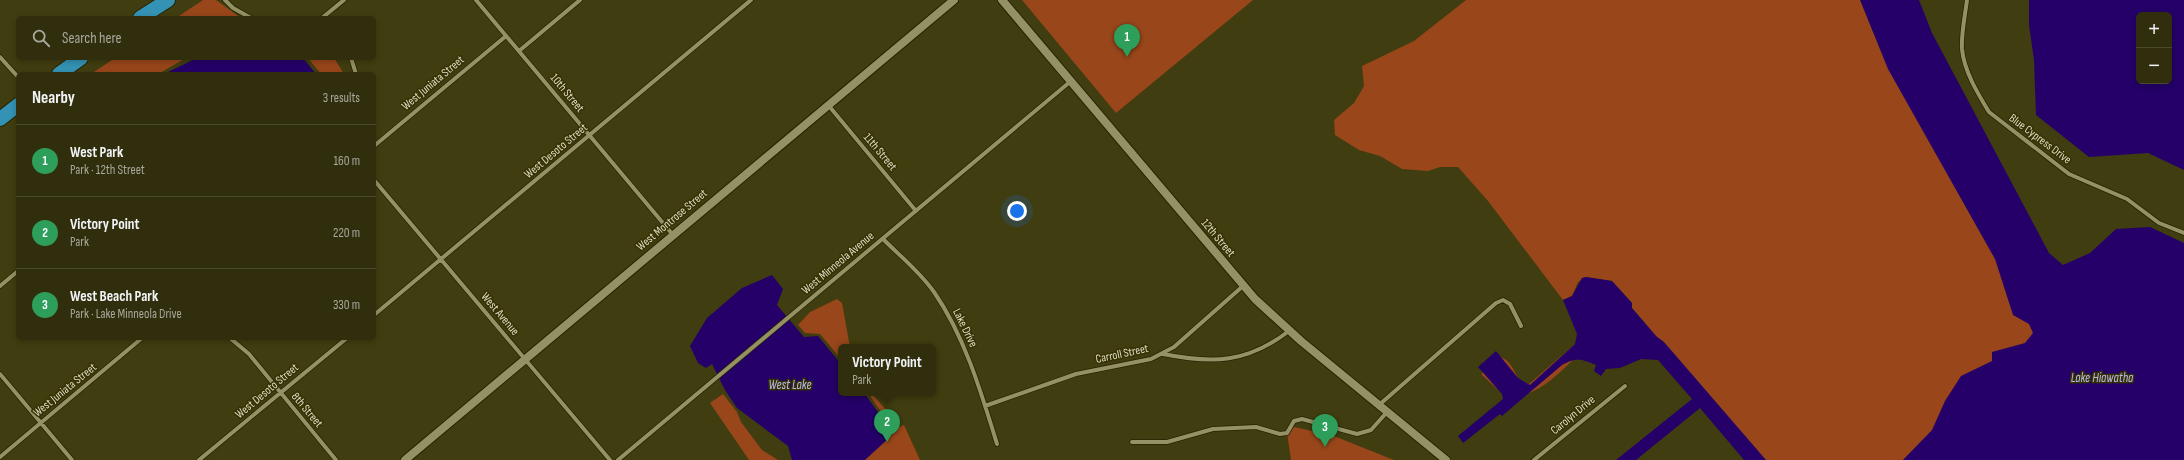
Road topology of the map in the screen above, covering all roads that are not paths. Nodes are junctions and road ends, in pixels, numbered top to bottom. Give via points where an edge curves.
1 (168, 0) edge
2 (225, 0) edge
3 (344, 0) edge
4 (476, 0) edge
5 (580, 0) edge
6 (751, 0) edge
7 (954, 0) edge
8 (1002, 0) edge
9 (1967, 0) edge
10 (744, 2) edge
11 (143, 16) edge
12 (248, 16) edge
13 (324, 16) edge
14 (506, 36) junction
15 (519, 51) junction
16 (0, 57) edge
17 (78, 60) edge
18 (352, 60) edge
19 (62, 72) edge
20 (355, 72) edge
21 (16, 75) edge
22 (1071, 82) junction
23 (828, 105) junction
24 (16, 107) edge
25 (0, 119) edge
26 (589, 136) junction
27 (376, 144) edge
28 (376, 182) edge
29 (916, 211) junction
30 (2184, 233) edge
31 (673, 235) junction
32 (883, 239) junction
33 (442, 260) junction
34 (16, 273) edge
35 (0, 286) edge
36 (1243, 286) junction
37 (376, 313) edge
38 (1521, 326) dead end
39 (1289, 331) junction
40 (140, 340) edge
41 (232, 340) edge
42 (345, 340) edge
43 (1163, 354) junction
44 (524, 359) junction
45 (0, 374) edge
46 (1625, 386) dead end
47 (280, 393) junction
48 (1379, 405) junction
49 (985, 406) junction
50 (1387, 412) junction
51 (40, 422) junction
52 (1132, 442) dead end
53 (997, 444) dead end
54 (0, 457) edge
55 (72, 460) edge
56 (199, 460) edge
57 (336, 460) edge
58 (405, 460) edge
59 (610, 460) edge
60 (618, 460) edge
61 (1446, 460) edge
62 (1534, 460) edge

1 - 11 highway
2 - 12 street
3 - 13 street
4 - 14 street, 10th Street
5 - 15 street
6 - 10 street, West Desoto Street
7 - 23 street, West Montrose Street
8 - 22 street, 12th Street
9 - 30 street, Blue Cypress Drive via 1962,49 1965,64 1989,112 2069,174 2127,199 2159,223
10 - 26 street, West Desoto Street
14 - 15 street, 10th Street
14 - 27 street, West Juniata Street
15 - 26 street, 10th Street
16 - 21 street
17 - 19 highway
18 - 20 street
22 - 29 street, West Minneola Avenue
22 - 36 street, 12th Street
23 - 29 street, 11th Street
23 - 31 street, West Montrose Street
24 - 25 highway
26 - 31 street, 10th Street
26 - 33 street, West Desoto Street
28 - 33 street, West Avenue
29 - 32 street, West Minneola Avenue
31 - 44 street, West Montrose Street
32 - 49 street, Lake Drive via 923,278 945,309 969,360
32 - 60 street, West Minneola Avenue
33 - 37 street, West Desoto Street
33 - 44 street, West Avenue
34 - 35 street
36 - 39 street, 12th Street
36 - 43 street, Carroll Street
38 - 48 street via 1510,304 1503,300 1496,303
39 - 43 street via 1262,349 1239,357 1204,360
39 - 48 street, 12th Street
40 - 51 street, West Juniata Street
41 - 47 street, 8th Street via 249,354
42 - 47 street, West Desoto Street
43 - 49 street, Carroll Street via 1140,362 1070,376
44 - 58 street, West Montrose Street
44 - 59 street, West Avenue
45 - 51 street
46 - 62 street, Carolyn Drive
47 - 56 street, West Desoto Street
47 - 57 street, 8th Street
48 - 50 street, 12th Street
49 - 53 street, Lake Drive
50 - 52 street via 1371,430 1357,434 1302,419 1294,421 1287,433 1280,434 1256,427 1213,429 1166,442
50 - 61 street, 12th Street
51 - 54 street, West Juniata Street
51 - 55 street

